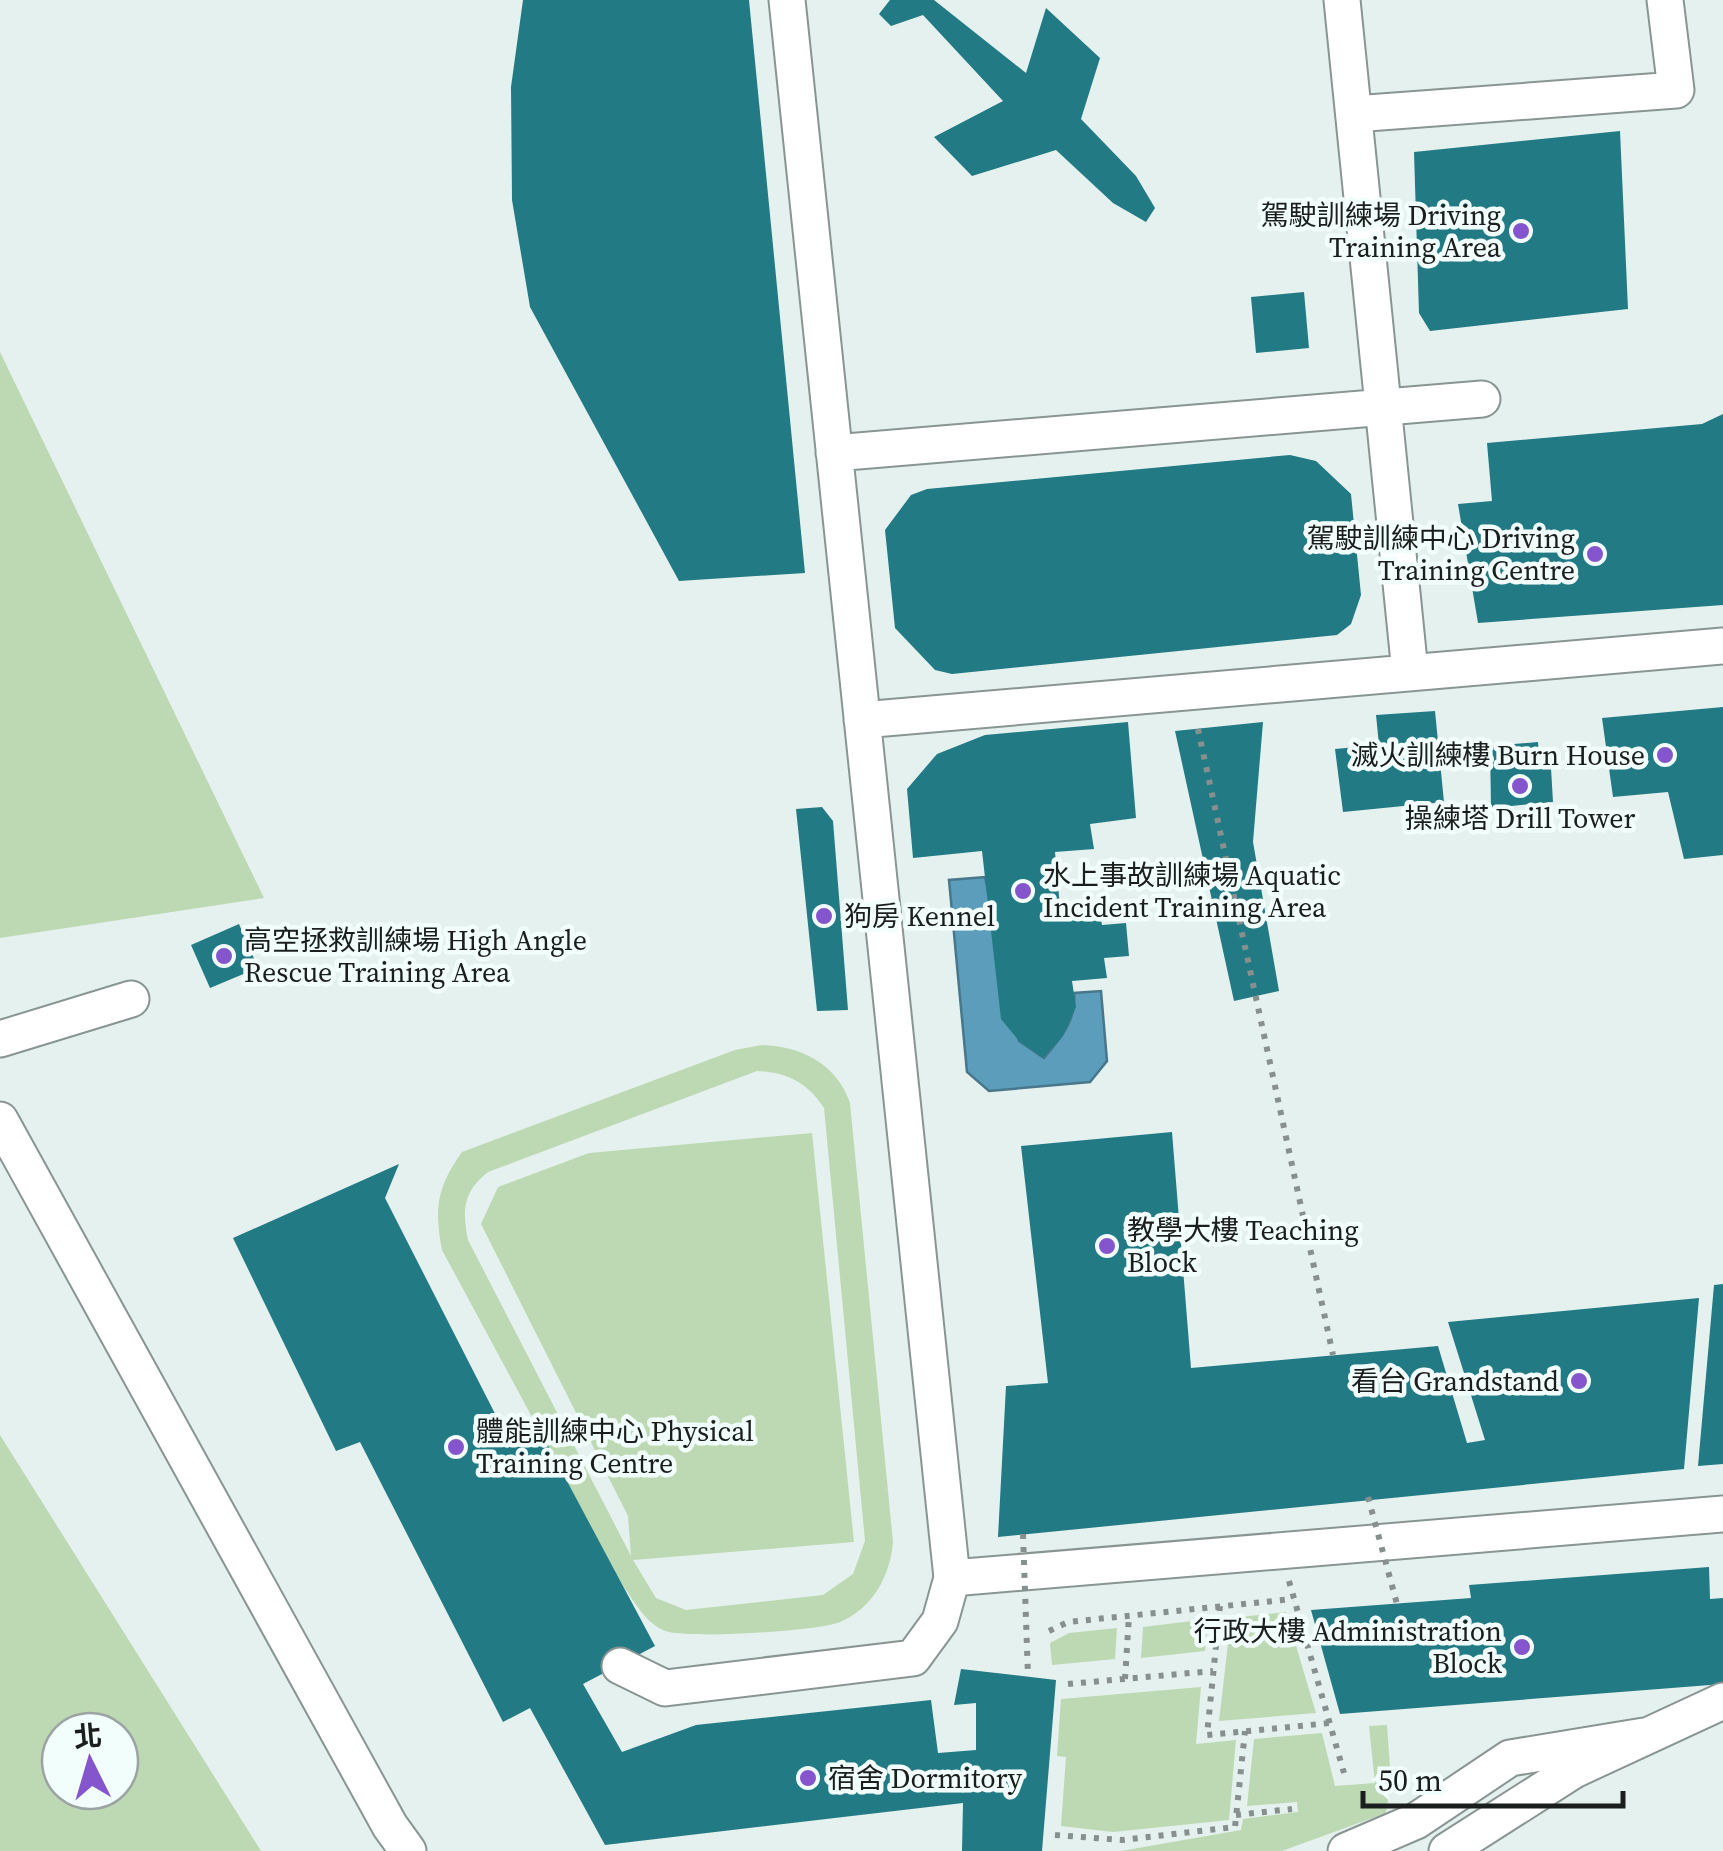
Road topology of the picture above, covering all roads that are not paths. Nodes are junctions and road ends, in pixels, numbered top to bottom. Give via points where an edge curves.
1 (787, 0) edge
2 (1342, 0) edge
3 (1665, 0) edge
4 (1354, 114) junction
5 (1482, 399) dead end
6 (1384, 405) junction
7 (834, 453) junction
8 (1723, 646) edge
9 (1410, 672) junction
10 (862, 720) junction
11 (131, 999) dead end
12 (0, 1039) edge
13 (0, 1120) edge
14 (1723, 1514) edge
15 (952, 1578) junction
16 (620, 1666) dead end
17 (1723, 1702) edge
18 (1644, 1736) junction
19 (408, 1851) edge
20 (1346, 1851) edge
21 (1447, 1851) edge

1 - 7 lane
2 - 4 lane
3 - 4 lane via 1676,90
4 - 6 lane
5 - 6 lane
6 - 7 lane
6 - 9 lane
7 - 10 lane
8 - 9 lane
9 - 10 lane
10 - 15 lane
11 - 12 lane
13 - 19 lane
14 - 15 lane
15 - 16 lane via 940,1622 913,1658 665,1688
17 - 18 lane
18 - 20 lane via 1510,1758 1416,1822
18 - 21 lane via 1574,1770

